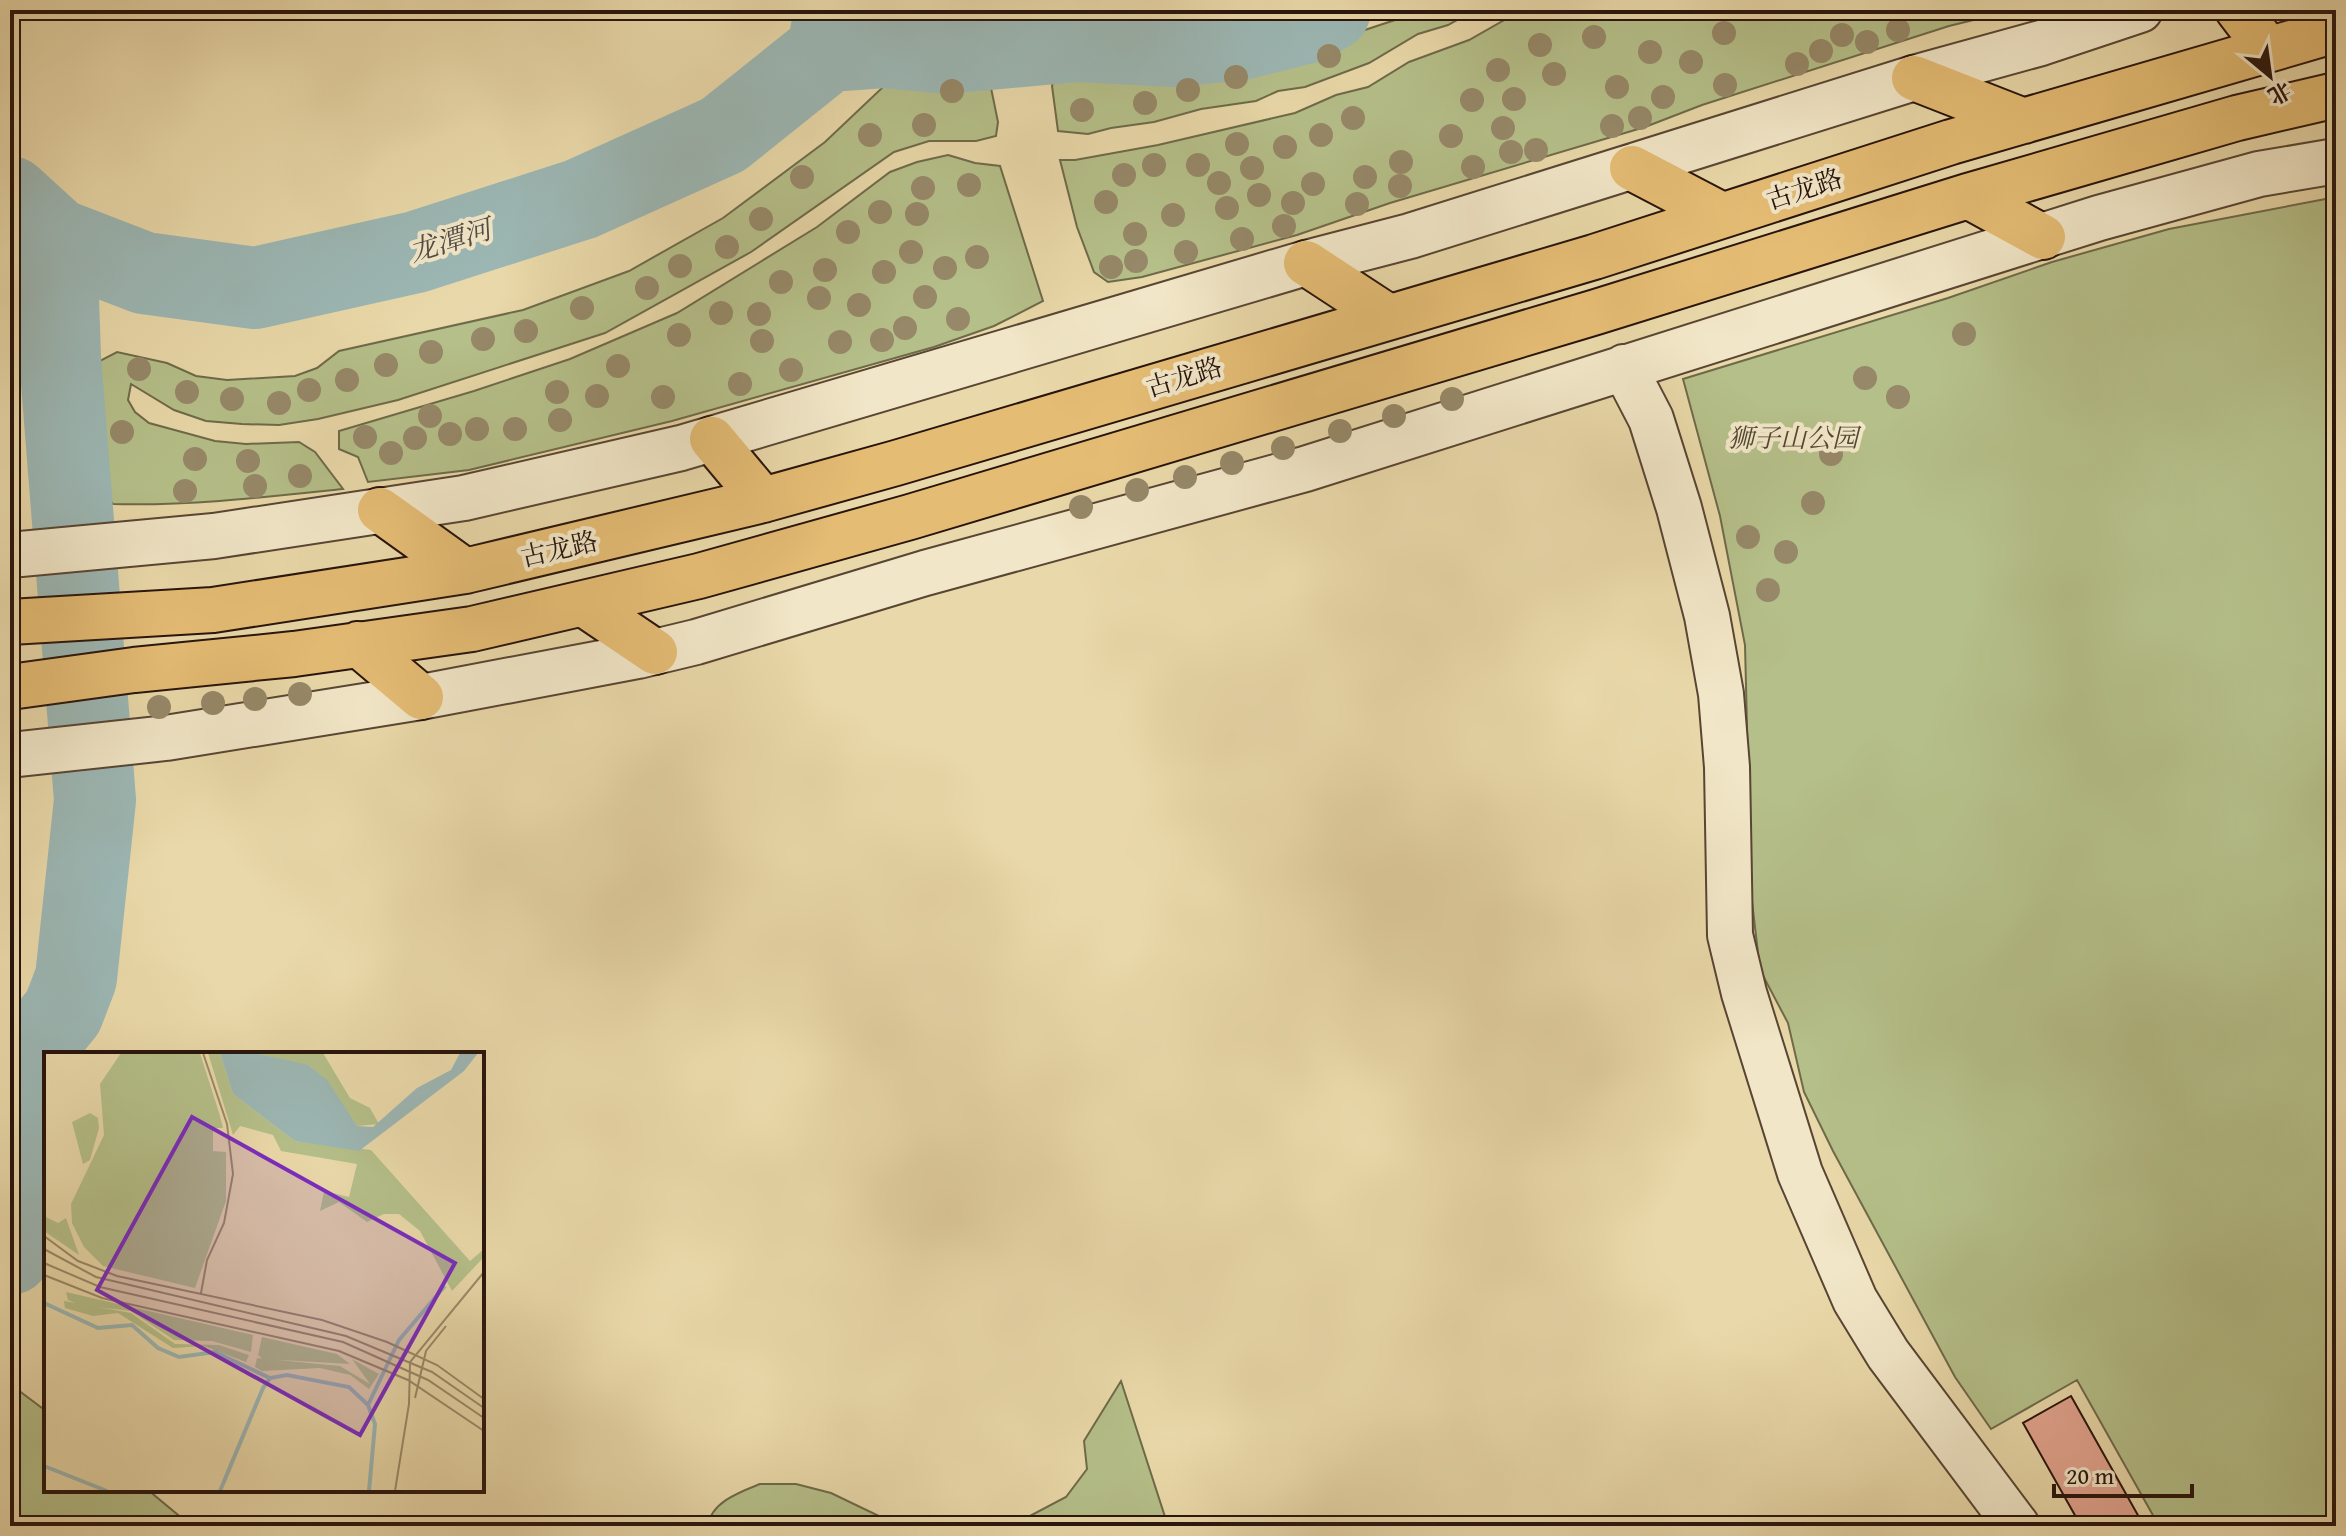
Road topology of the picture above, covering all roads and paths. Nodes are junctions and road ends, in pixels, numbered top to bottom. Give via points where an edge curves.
1 (2140, 10) edge
2 (2238, 10) edge
3 (2336, 30) edge
4 (2267, 48) junction
5 (1914, 78) junction
6 (2336, 95) edge
7 (2024, 121) junction
8 (2336, 161) edge
9 (1632, 168) junction
10 (1968, 196) junction
11 (1722, 215) junction
12 (2043, 237) junction
13 (1306, 263) junction
14 (1387, 316) junction
15 (1624, 367) junction
16 (712, 439) junction
17 (763, 500) junction
18 (380, 510) junction
19 (10, 555) edge
20 (465, 571) junction
21 (584, 604) junction
22 (10, 622) edge
23 (358, 644) junction
24 (655, 652) junction
25 (10, 687) edge
26 (421, 697) junction
27 (10, 755) edge
28 (2017, 1526) edge

1 - 5 street
2 - 4 main road
3 - 4 main road, 古龙路
4 - 7 main road, 古龙路
5 - 7 main road
5 - 9 street
6 - 10 main road via 2237,118
7 - 11 main road, 古龙路
8 - 12 street via 2259,174
9 - 11 main road
9 - 13 street
10 - 12 main road
10 - 21 main road via 910,517
11 - 14 main road, 古龙路
12 - 15 street
13 - 14 main road
13 - 16 street
14 - 17 main road, 古龙路
15 - 24 street via 1305,469
15 - 28 street via 1651,419 1707,616 1727,767 1730,935 1800,1173 1855,1300 1888,1354
16 - 17 main road
16 - 18 street via 464,498
17 - 20 main road, 古龙路
18 - 19 street via 214,536
18 - 20 main road
20 - 22 main road, 古龙路 via 213,610
21 - 23 main road via 472,629
21 - 24 main road
23 - 25 main road
23 - 26 main road
24 - 26 street
26 - 27 street via 166,738

